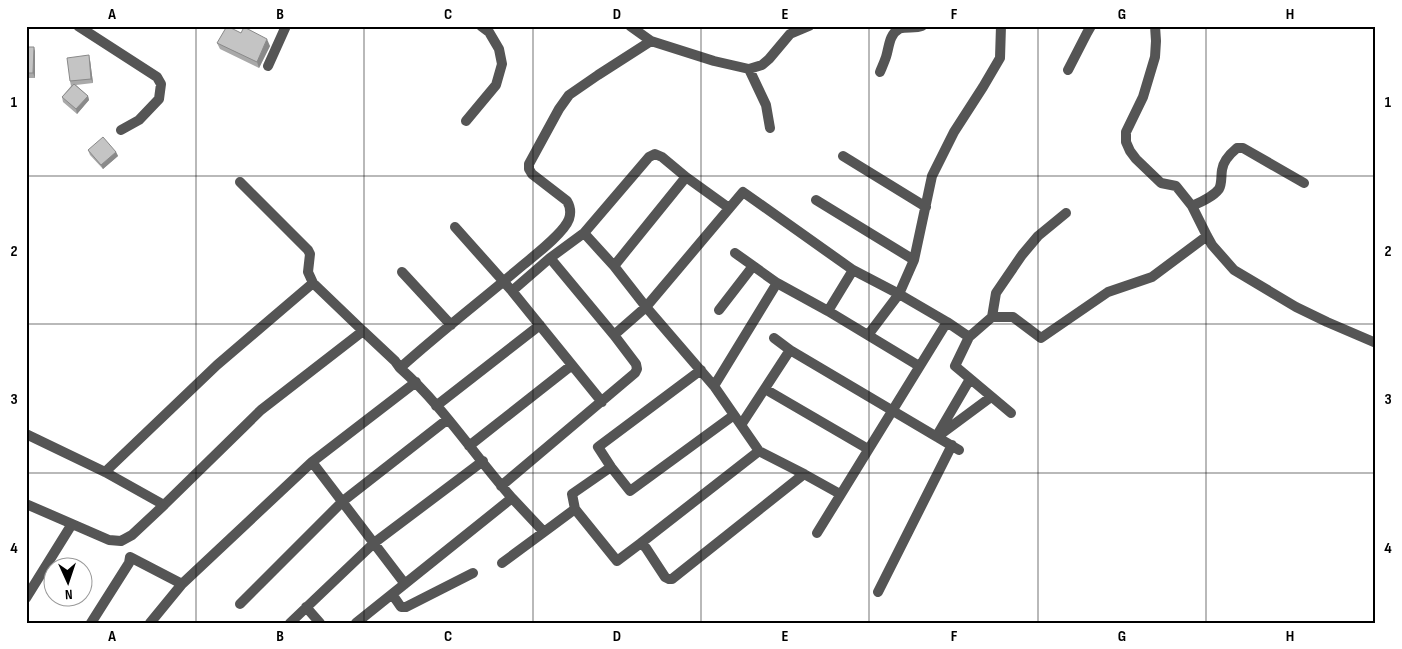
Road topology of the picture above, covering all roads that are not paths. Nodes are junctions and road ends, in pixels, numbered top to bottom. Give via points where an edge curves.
1 (78, 26) edge
2 (286, 26) edge
3 (482, 26) edge
4 (630, 26) edge
5 (809, 26) edge
6 (922, 26) edge
7 (1001, 26) edge
8 (1091, 26) edge
9 (1155, 26) edge
10 (651, 41) junction
11 (268, 66) dead end
12 (748, 69) junction
13 (1068, 70) dead end
14 (880, 72) dead end
15 (466, 121) dead end
16 (770, 128) dead end
17 (121, 130) dead end
18 (843, 156) dead end
19 (686, 177) junction
20 (240, 182) dead end
21 (1304, 183) dead end
22 (816, 200) dead end
23 (1192, 206) junction
24 (926, 207) junction
25 (729, 208) junction
26 (1066, 213) dead end
27 (455, 227) dead end
28 (584, 232) junction
29 (1207, 236) junction
30 (735, 253) dead end
31 (550, 258) junction
32 (914, 260) junction
33 (614, 266) junction
34 (753, 266) junction
35 (853, 270) junction
36 (402, 272) dead end
37 (504, 282) junction
38 (313, 283) junction
39 (777, 283) junction
40 (512, 290) junction
41 (899, 294) junction
42 (646, 307) junction
43 (719, 310) dead end
44 (828, 311) junction
45 (992, 317) junction
46 (947, 322) junction
47 (451, 325) junction
48 (540, 325) junction
49 (363, 331) junction
50 (614, 335) junction
51 (868, 335) junction
52 (969, 337) junction
53 (774, 338) dead end
54 (1376, 343) edge
55 (790, 350) junction
56 (572, 365) junction
57 (919, 366) junction
58 (400, 368) junction
59 (701, 370) junction
60 (970, 379) junction
61 (416, 382) junction
62 (714, 386) junction
63 (764, 389) junction
64 (991, 397) junction
65 (602, 402) junction
66 (436, 406) junction
67 (892, 410) junction
68 (1010, 413) dead end
69 (734, 415) junction
70 (448, 419) junction
71 (741, 425) junction
72 (26, 434) edge
73 (937, 437) junction
74 (470, 446) junction
75 (868, 449) junction
76 (759, 451) junction
77 (483, 461) junction
78 (312, 462) junction
79 (611, 466) junction
80 (105, 472) junction
81 (804, 474) junction
82 (501, 486) junction
83 (840, 494) junction
84 (512, 498) junction
85 (343, 501) junction
86 (26, 504) edge
87 (164, 505) junction
88 (575, 510) junction
89 (72, 524) junction
90 (544, 532) junction
91 (817, 533) dead end
92 (121, 541) junction
93 (374, 543) junction
94 (641, 543) junction
95 (130, 557) junction
96 (502, 563) dead end
97 (473, 573) dead end
98 (182, 584) junction
99 (405, 584) junction
100 (878, 592) dead end
101 (392, 594) junction
102 (26, 598) edge
103 (240, 604) dead end
104 (306, 607) junction
105 (91, 623) edge
106 (150, 623) edge
107 (290, 623) edge
108 (320, 623) edge
109 (356, 623) edge

1 - 17 street via 157,77 161,84 159,99 139,120
2 - 11 street
3 - 15 street via 499,49 502,64 496,85
4 - 10 street
5 - 12 street via 790,34 762,65
6 - 14 street via 897,30 891,36
7 - 24 street via 1000,58 954,132 932,176
8 - 13 street
9 - 23 street via 1155,57 1143,97 1126,132 1126,142 1136,159 1161,183 1176,186
10 - 12 street
10 - 37 street via 585,83 559,109 529,169 567,201 569,221 551,242
12 - 16 street via 766,105
18 - 24 street
19 - 25 street
19 - 28 street via 662,157 655,154 649,157
19 - 33 street
20 - 38 street via 308,250 308,272
21 - 23 street via 1243,148 1237,148 1224,162 1219,189
22 - 32 street
23 - 29 street
24 - 32 street
25 - 35 street via 743,192
25 - 42 street
26 - 45 street via 1038,236 1022,255 996,293
27 - 37 street
28 - 31 street
28 - 33 street
29 - 45 street via 1152,277 1108,292 1041,338 1013,317
29 - 54 street via 1234,270 1311,315
30 - 34 street
31 - 40 street
31 - 50 street
32 - 41 street
33 - 42 street
34 - 39 street
34 - 43 street
35 - 41 street
35 - 44 street
36 - 47 street
37 - 40 street
37 - 47 street
38 - 49 street
38 - 80 street via 217,365
39 - 44 street
39 - 62 street
40 - 48 street
41 - 46 street
41 - 51 street
42 - 50 street
42 - 59 street
44 - 51 street
45 - 52 street
46 - 52 street
46 - 57 street
47 - 58 street
48 - 56 street
48 - 66 street
49 - 58 street
49 - 87 street via 261,410
50 - 65 street via 637,369
51 - 57 street
52 - 60 street via 955,366
53 - 55 street
55 - 63 street
55 - 67 street
56 - 65 street
56 - 74 street
57 - 67 street
58 - 61 street
59 - 62 street
59 - 79 street via 598,447
60 - 64 street
60 - 73 street
61 - 66 street
61 - 78 street
62 - 69 street
63 - 71 street
63 - 75 street
64 - 68 street
64 - 73 street
65 - 82 street
66 - 70 street
67 - 73 street
67 - 75 street
69 - 71 street
69 - 79 street via 630,491
70 - 74 street
70 - 85 street
71 - 76 street
72 - 80 street
73 - 100 street via 955,448
74 - 77 street
75 - 83 street
76 - 81 street
76 - 94 street
77 - 82 street
77 - 93 street
78 - 85 street
78 - 98 street
79 - 88 street via 572,494
80 - 87 street
81 - 83 street
81 - 94 street via 672,579 665,578
82 - 84 street
83 - 91 street
84 - 90 street
84 - 99 street
85 - 93 street
85 - 103 street
86 - 89 street
87 - 92 street
88 - 90 street
88 - 94 street via 617,561
89 - 92 street via 109,540
89 - 102 street
90 - 96 street
92 - 95 street
93 - 99 street
93 - 104 street
95 - 98 street
95 - 105 street
97 - 101 street via 406,607 401,607
98 - 106 street
99 - 101 street
101 - 109 street
104 - 107 street
104 - 108 street

